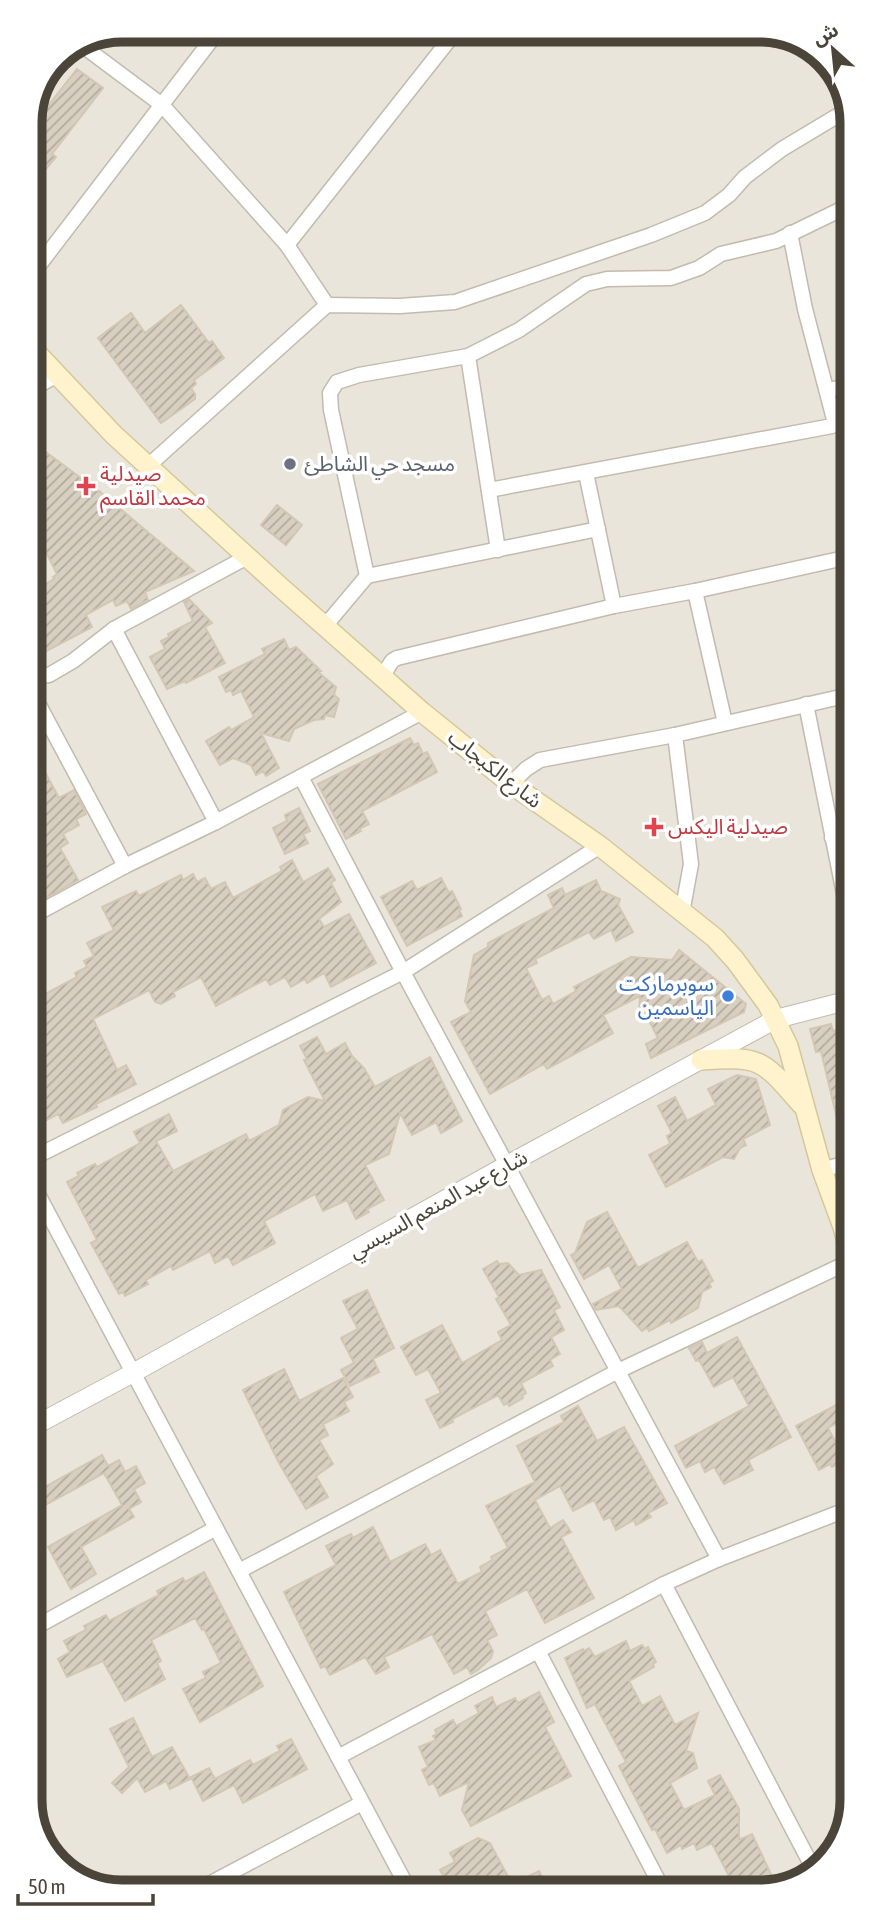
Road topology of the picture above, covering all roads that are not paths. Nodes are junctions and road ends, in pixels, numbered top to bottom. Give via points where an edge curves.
1 (210, 42) edge
2 (448, 42) edge
3 (88, 50) edge
4 (162, 105) junction
5 (839, 115) edge
6 (840, 210) edge
7 (790, 233) junction
8 (287, 245) junction
9 (42, 261) edge
10 (327, 305) junction
11 (468, 356) junction
12 (42, 358) edge
13 (57, 375) junction
14 (42, 384) edge
15 (840, 388) edge
16 (828, 390) junction
17 (148, 466) junction
18 (586, 473) junction
19 (489, 490) junction
20 (598, 529) junction
21 (498, 550) junction
22 (247, 557) junction
23 (840, 559) edge
24 (367, 576) junction
25 (695, 591) junction
26 (614, 606) junction
27 (325, 626) junction
28 (114, 629) junction
29 (42, 676) edge
30 (382, 677) junction
31 (840, 697) edge
32 (806, 704) junction
33 (42, 711) edge
34 (422, 712) junction
35 (725, 723) junction
36 (675, 735) junction
37 (301, 777) junction
38 (511, 784) junction
39 (216, 822) junction
40 (840, 836) edge
41 (832, 838) junction
42 (600, 846) junction
43 (125, 866) junction
44 (840, 876) edge
45 (42, 911) edge
46 (682, 913) junction
47 (403, 972) junction
48 (840, 1003) edge
49 (776, 1020) junction
50 (701, 1060) junction
51 (805, 1109) junction
52 (42, 1153) edge
53 (507, 1165) junction
54 (840, 1165) edge
55 (822, 1170) junction
56 (42, 1202) edge
57 (840, 1219) edge
58 (840, 1264) edge
59 (618, 1371) junction
60 (133, 1373) junction
61 (42, 1422) edge
62 (840, 1512) edge
63 (216, 1528) junction
64 (719, 1559) junction
65 (239, 1571) junction
66 (664, 1584) junction
67 (42, 1624) edge
68 (538, 1651) junction
69 (338, 1757) junction
70 (362, 1803) junction
71 (810, 1863) edge
72 (217, 1880) edge
73 (399, 1880) edge
74 (658, 1880) edge

1 - 4 street
2 - 8 street
3 - 4 street
4 - 8 street
4 - 9 street
5 - 10 street via 782,149 705,214 651,235 455,302
6 - 7 street
7 - 11 street via 776,241 721,254 671,278 607,279 586,284 519,330
7 - 16 street
8 - 10 street
10 - 17 street
11 - 19 street
11 - 24 street via 359,375 337,382 330,393
12 - 13 main road, شارع الكبجاب
13 - 14 street
13 - 17 main road, شارع الكبجاب
15 - 16 street
16 - 18 street via 835,420 832,426
17 - 22 main road, شارع الكبجاب
18 - 19 street
18 - 20 street
19 - 21 street
20 - 21 street
20 - 26 street
21 - 24 street
22 - 27 main road, شارع الكبجاب
22 - 28 street
23 - 25 street
24 - 27 street
25 - 26 street
25 - 35 street
26 - 30 street via 397,658
27 - 30 main road, شارع الكبجاب
28 - 29 street via 73,661
28 - 39 street
30 - 34 main road, شارع الكبجاب
31 - 32 street
32 - 35 street
32 - 41 street
33 - 43 street
34 - 37 street
34 - 38 main road, شارع الكبجاب
35 - 36 street
36 - 38 street via 540,761
36 - 46 street via 691,864
37 - 39 street
37 - 47 street
38 - 42 main road, شارع الكبجاب
39 - 43 street
40 - 41 street
41 - 44 street
42 - 46 main road, شارع الكبجاب
42 - 47 street
43 - 45 street
46 - 49 main road, شارع الكبجاب via 735,960
47 - 52 street
47 - 53 street
48 - 49 street, شارع عبد المنعم السيسي
49 - 50 street, شارع عبد المنعم السيسي
49 - 51 main road, شارع الكبجاب
50 - 51 main road via 741,1057 763,1064
50 - 53 street, شارع عبد المنعم السيسي
51 - 55 main road, شارع الكبجاب
53 - 59 street
53 - 60 street, شارع عبد المنعم السيسي
54 - 55 street
55 - 57 main road, شارع الكبجاب
56 - 60 street
58 - 59 street
59 - 64 street
59 - 65 street
60 - 61 street, شارع عبد المنعم السيسي
60 - 63 street
62 - 64 street
63 - 65 street
63 - 67 street
64 - 66 street
65 - 69 street
66 - 68 street
66 - 71 street
68 - 69 street
68 - 74 street
69 - 70 street
70 - 72 street
70 - 73 street

